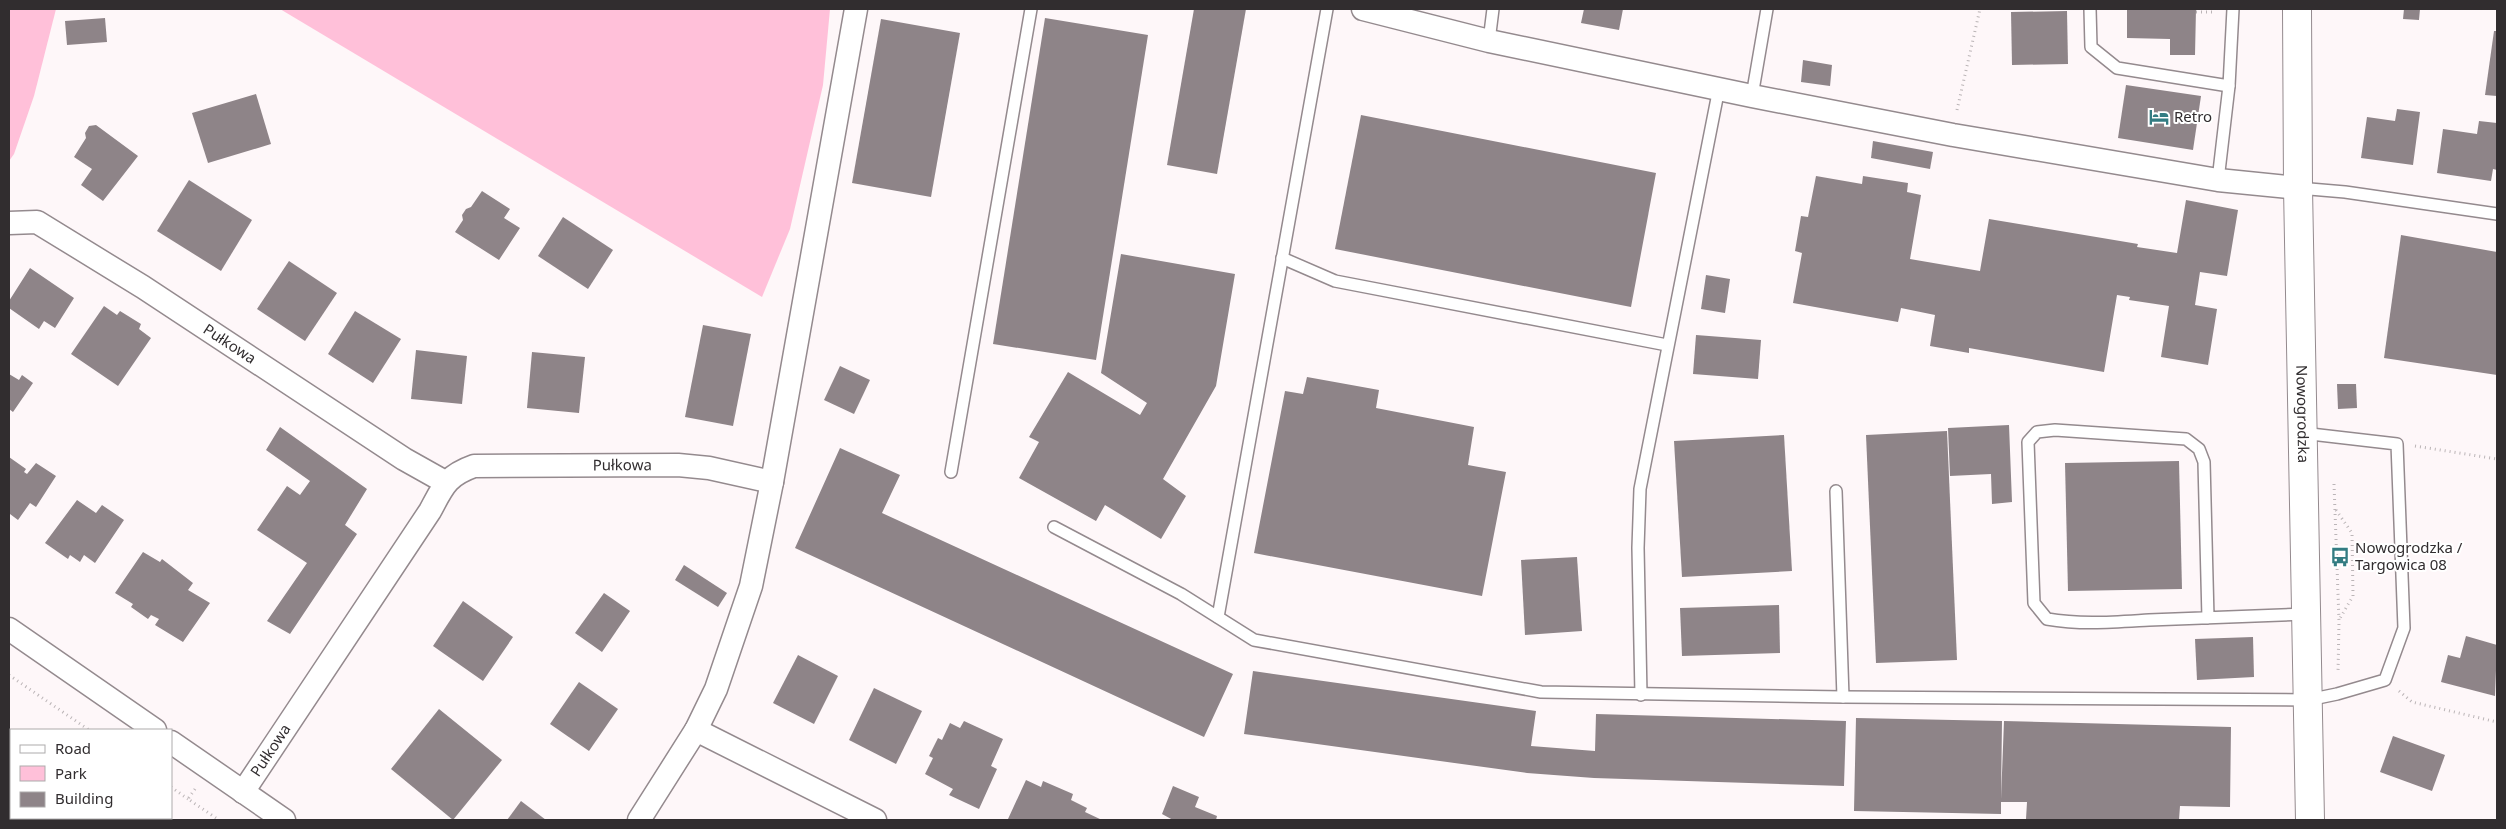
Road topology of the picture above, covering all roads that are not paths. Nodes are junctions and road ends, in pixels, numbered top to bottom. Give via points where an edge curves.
1 (856, 9) edge
2 (1031, 9) edge
3 (1327, 9) edge
4 (1363, 9) edge
5 (1493, 9) edge
6 (1767, 9) edge
7 (2090, 9) edge
8 (2233, 9) edge
9 (2297, 9) edge
10 (1489, 41) junction
11 (2229, 86) junction
12 (1719, 88) junction
13 (1752, 96) junction
14 (2218, 180) junction
15 (2298, 188) junction
16 (2497, 214) edge
17 (9, 223) edge
18 (1282, 258) junction
19 (1667, 345) junction
20 (2302, 433) junction
21 (951, 472) dead end
22 (445, 482) junction
23 (772, 482) junction
24 (1836, 491) dead end
25 (1054, 527) dead end
26 (2306, 614) junction
27 (1218, 617) junction
28 (2208, 618) junction
29 (9, 629) edge
30 (1641, 694) junction
31 (1843, 697) junction
32 (2308, 700) junction
33 (154, 729) edge
34 (696, 730) junction
35 (172, 743) edge
36 (243, 792) junction
37 (284, 820) edge
38 (639, 820) edge
39 (875, 820) edge
40 (2310, 820) edge

1 - 23 street
2 - 21 lane
3 - 18 lane
4 - 10 street
5 - 10 lane
6 - 13 lane
7 - 11 lane via 2091,47 2117,68
8 - 11 lane
9 - 15 main road, Nowogrodzka
10 - 12 street
11 - 14 lane
12 - 13 street
12 - 19 lane
13 - 14 street via 1954,135
14 - 15 street
15 - 16 lane
15 - 20 main road, Nowogrodzka
17 - 22 street, Pułkowa via 37,222 142,287 404,460
18 - 19 lane via 1335,281
18 - 27 lane
19 - 30 lane via 1640,489
20 - 26 main road, Nowogrodzka
20 - 32 lane via 2397,444 2404,628 2385,680
22 - 23 street, Pułkowa via 474,466 644,465 709,468
22 - 36 street, Pułkowa via 430,511
23 - 34 street via 744,610 724,670
24 - 31 lane
25 - 27 lane
26 - 28 lane
26 - 32 main road, Nowogrodzka
27 - 30 lane via 1254,640 1541,692
28 - 28 lane via 2070,623 2047,619 2034,603 2028,442 2036,432 2055,430 2186,439 2199,449 2204,462
29 - 33 street
30 - 31 lane
31 - 32 lane
32 - 40 main road, Nowogrodzka
34 - 38 street
34 - 39 street
35 - 36 street
36 - 37 street

